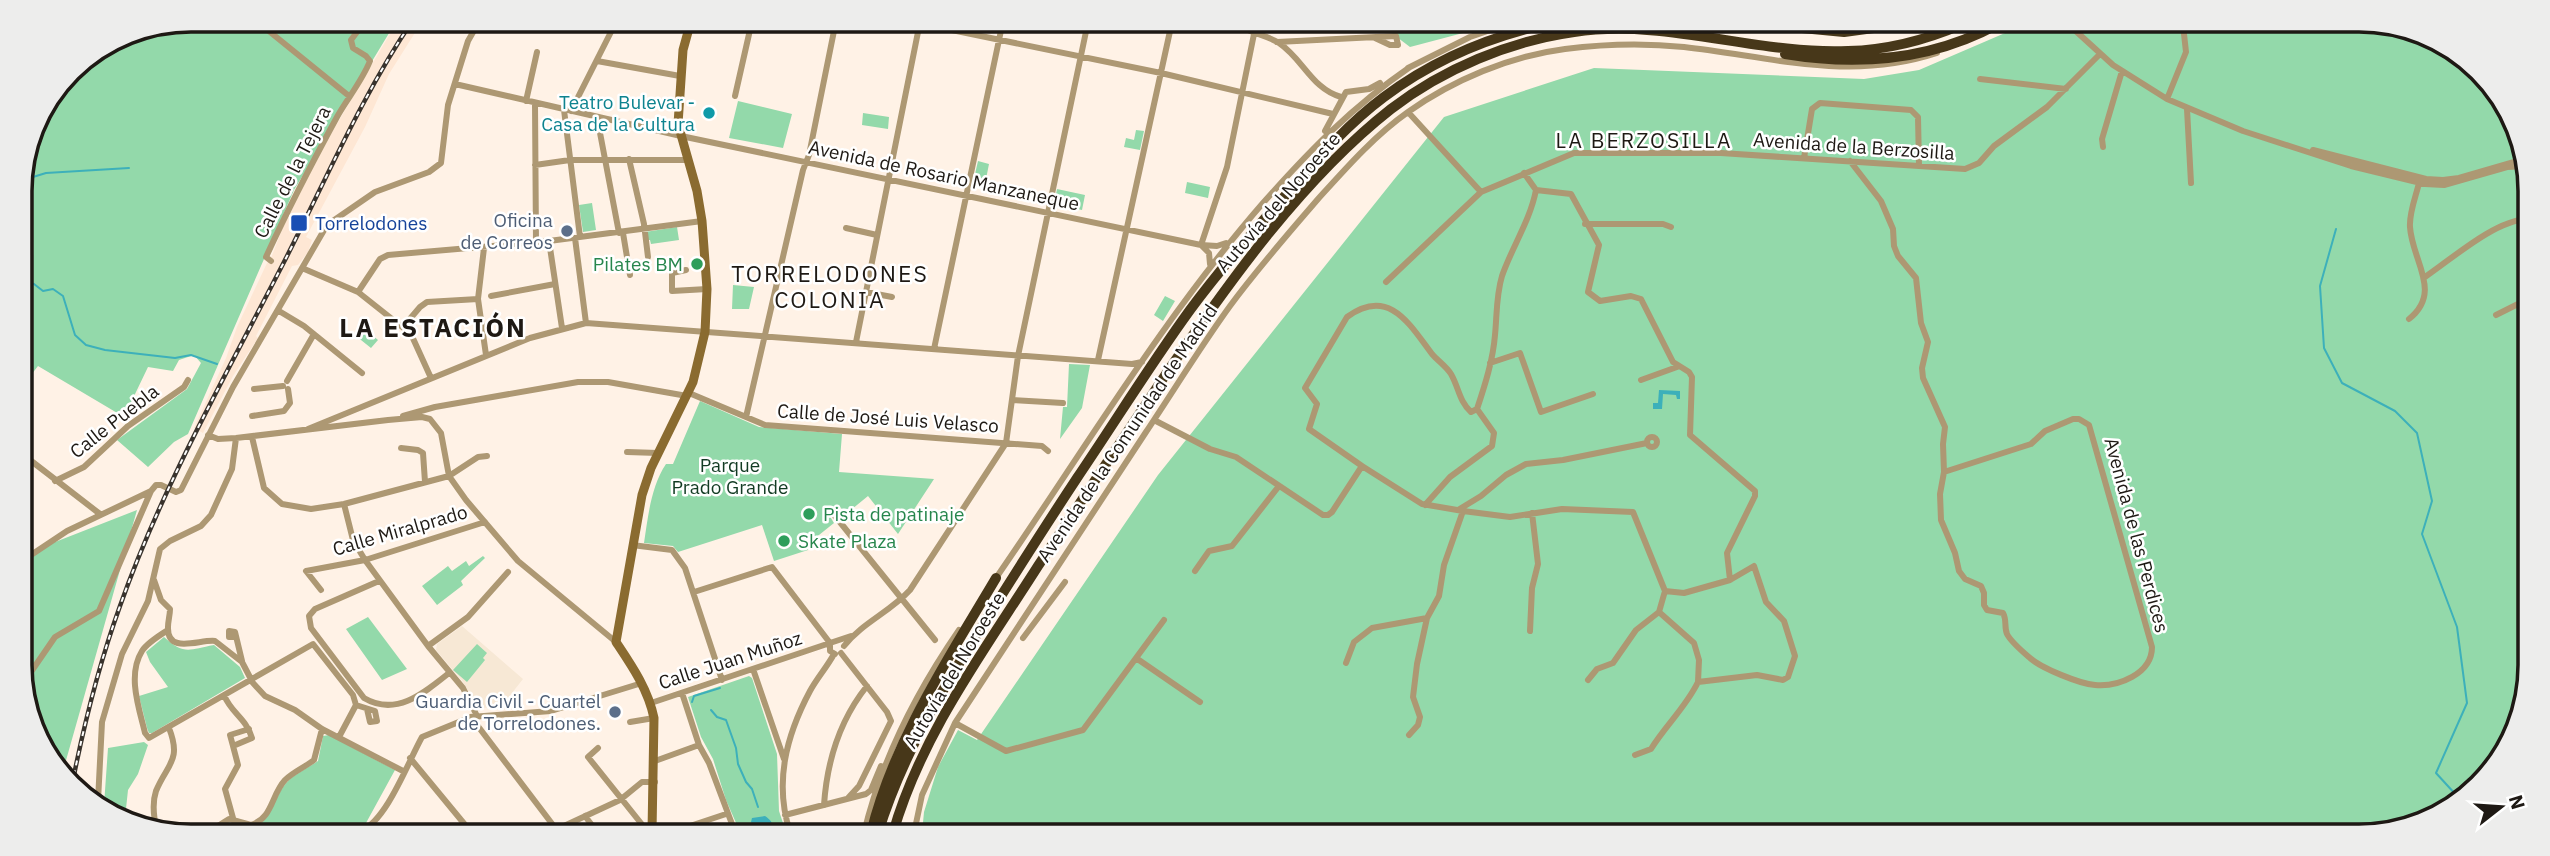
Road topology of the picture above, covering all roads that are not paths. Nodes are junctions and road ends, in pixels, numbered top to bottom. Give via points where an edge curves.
1 (270, 32) edge
2 (357, 32) edge
3 (473, 32) edge
4 (612, 32) edge
5 (688, 32) edge
6 (750, 32) edge
7 (834, 32) edge
8 (918, 32) edge
9 (964, 32) edge
10 (1001, 32) edge
11 (1086, 32) edge
12 (1170, 32) edge
13 (1251, 32) edge
14 (1481, 32) edge
15 (1514, 32) edge
16 (1576, 32) edge
17 (1640, 32) edge
18 (1679, 32) edge
19 (1944, 32) edge
20 (1983, 32) edge
21 (1984, 32) edge
22 (2077, 32) edge
23 (2184, 32) edge
24 (1254, 34) junction
25 (1375, 38) dead end
26 (999, 40) junction
27 (1277, 42) junction
28 (537, 52) dead end
29 (2100, 54) junction
30 (1080, 57) junction
31 (597, 61) junction
32 (1410, 66) junction
33 (2122, 71) junction
34 (1161, 73) junction
35 (680, 75) junction
36 (1980, 79) dead end
37 (454, 84) junction
38 (2066, 89) junction
39 (1241, 92) junction
40 (349, 96) junction
41 (735, 96) dead end
42 (1341, 97) junction
43 (2167, 99) junction
44 (526, 101) junction
45 (535, 103) junction
46 (2187, 109) junction
47 (568, 111) junction
48 (1408, 112) junction
49 (1333, 114) junction
50 (597, 117) junction
51 (681, 136) junction
52 (2280, 143) junction
53 (1314, 147) junction
54 (2103, 147) dead end
55 (1804, 158) junction
56 (605, 159) junction
57 (629, 159) junction
58 (687, 159) junction
59 (570, 160) junction
60 (1850, 161) junction
61 (2515, 161) edge
62 (806, 162) junction
63 (535, 165) junction
64 (1919, 165) junction
65 (2517, 167) edge
66 (1524, 173) junction
67 (888, 179) junction
68 (2191, 183) dead end
69 (2419, 183) junction
70 (1536, 190) junction
71 (1480, 192) junction
72 (967, 196) junction
73 (1048, 213) junction
74 (2518, 220) edge
75 (702, 221) junction
76 (1586, 224) junction
77 (1671, 227) dead end
78 (846, 229) dead end
79 (1126, 229) junction
80 (644, 230) junction
81 (621, 233) junction
82 (877, 235) junction
83 (577, 237) junction
84 (549, 242) junction
85 (1229, 242) junction
86 (536, 243) junction
87 (1201, 245) junction
88 (484, 248) junction
89 (648, 257) dead end
90 (271, 261) dead end
91 (1210, 265) junction
92 (302, 268) junction
93 (686, 270) dead end
94 (630, 275) dead end
95 (2425, 277) junction
96 (1386, 282) dead end
97 (555, 284) junction
98 (707, 289) junction
99 (358, 292) junction
100 (866, 292) junction
101 (491, 296) dead end
102 (892, 297) dead end
103 (478, 299) junction
104 (2518, 304) edge
105 (279, 312) junction
106 (2496, 315) dead end
107 (2409, 319) dead end
108 (586, 323) junction
109 (403, 327) junction
110 (562, 328) junction
111 (705, 332) junction
112 (314, 334) junction
113 (765, 335) junction
114 (856, 342) junction
115 (934, 349) junction
116 (486, 355) junction
117 (1018, 356) junction
118 (1098, 360) junction
119 (1142, 362) junction
120 (1490, 363) junction
121 (1677, 367) junction
122 (362, 373) dead end
123 (430, 378) junction
124 (188, 380) dead end
125 (1641, 380) dead end
126 (286, 386) junction
127 (254, 389) dead end
128 (1593, 394) dead end
129 (688, 395) junction
130 (1013, 400) junction
131 (1063, 403) dead end
132 (435, 407) junction
133 (1477, 409) junction
134 (341, 414) junction
135 (252, 416) dead end
136 (746, 417) junction
137 (430, 419) junction
138 (388, 420) junction
139 (1154, 420) junction
140 (342, 425) junction
141 (308, 429) junction
142 (208, 435) junction
143 (252, 437) junction
144 (236, 438) junction
145 (1006, 443) junction
146 (1647, 443) dead end
147 (401, 448) dead end
148 (1048, 451) dead end
149 (627, 452) dead end
150 (658, 453) junction
151 (486, 456) dead end
152 (32, 462) edge
153 (1362, 466) junction
154 (1944, 472) junction
155 (449, 476) junction
156 (55, 481) junction
157 (425, 482) junction
158 (1279, 486) junction
159 (151, 491) junction
160 (344, 504) junction
161 (1425, 505) junction
162 (1460, 511) junction
163 (1532, 513) junction
164 (100, 514) junction
165 (835, 516) dead end
166 (485, 522) junction
167 (632, 545) junction
168 (32, 554) edge
169 (379, 555) junction
170 (365, 560) junction
171 (1195, 571) dead end
172 (508, 572) dead end
173 (377, 578) junction
174 (996, 578) junction
175 (153, 580) junction
176 (1730, 580) junction
177 (1065, 582) dead end
178 (321, 590) dead end
179 (1665, 591) junction
180 (694, 592) junction
181 (902, 599) junction
182 (1659, 612) junction
183 (1023, 618) junction
184 (1427, 618) junction
185 (1164, 620) dead end
186 (1032, 625) junction
187 (168, 630) junction
188 (1530, 631) dead end
189 (235, 637) dead end
190 (1023, 638) dead end
191 (935, 640) dead end
192 (616, 642) junction
193 (428, 646) junction
194 (835, 647) junction
195 (238, 649) junction
196 (230, 653) junction
197 (1136, 658) junction
198 (242, 662) junction
199 (1346, 663) dead end
200 (753, 669) junction
201 (32, 670) edge
202 (449, 673) junction
203 (251, 679) junction
204 (722, 680) junction
205 (1588, 680) dead end
206 (1698, 682) junction
207 (642, 683) junction
208 (867, 687) junction
209 (682, 693) junction
210 (224, 695) junction
211 (1200, 702) dead end
212 (651, 703) junction
213 (915, 703) junction
214 (356, 705) junction
215 (366, 709) dead end
216 (474, 716) junction
217 (654, 718) junction
218 (630, 722) dead end
219 (955, 723) junction
220 (169, 728) junction
221 (249, 729) junction
222 (322, 729) junction
223 (1409, 735) dead end
224 (339, 737) junction
225 (699, 745) junction
226 (233, 746) junction
227 (598, 748) dead end
228 (1635, 755) dead end
229 (411, 758) junction
230 (784, 759) junction
231 (655, 761) junction
232 (403, 771) junction
233 (654, 782) junction
234 (98, 795) edge
235 (846, 799) junction
236 (620, 800) junction
237 (824, 805) junction
238 (726, 814) junction
239 (785, 815) junction
240 (585, 816) junction
241 (233, 818) junction
242 (156, 820) edge
243 (219, 824) edge
244 (246, 824) edge
245 (253, 824) edge
246 (372, 824) edge
247 (465, 824) edge
248 (548, 824) edge
249 (568, 824) edge
250 (591, 824) edge
251 (647, 824) edge
252 (653, 824) edge
253 (696, 824) edge
254 (730, 824) edge
255 (788, 824) edge
256 (866, 824) edge
257 (873, 824) edge
258 (881, 824) edge
259 (896, 824) edge
260 (916, 824) edge

1 - 40 street, Calle de la Tejera
2 - 40 street, Calle de la Tejera via 351,40 353,48 370,61
3 - 37 street
4 - 31 street
5 - 35 main road
6 - 41 street
7 - 62 street
8 - 67 street
9 - 26 street
10 - 26 street
11 - 30 street
12 - 34 street
13 - 24 street
14 - 32 street
15 - 258 highway, Autovía del Noroeste via 1472,46 1384,97 1327,149 1230,258 1050,519 945,685 904,761
16 - 259 highway, Autovía del Noroeste via 1480,58 1395,106 1359,135 1244,264 1064,526 939,722
17 - 20 highway via 1792,55 1868,61 1938,48
18 - 19 highway, Autovía del Noroeste via 1844,52 1893,47
21 - 48 street, Avenida de la Comunidad de Madrid via 1939,53 1891,66 1836,68 1680,47 1566,49 1500,65
22 - 29 street
23 - 43 street via 2186,52
24 - 27 street
24 - 39 street
25 - 27 street
26 - 30 street
26 - 72 street
27 - 42 street via 1327,93
28 - 44 street
29 - 33 street
29 - 38 street
30 - 34 street
30 - 73 street
31 - 35 street
31 - 47 street
32 - 42 street via 1368,89
32 - 53 street, Avenida de la Comunidad de Madrid
33 - 43 street
33 - 54 street
34 - 39 street
34 - 79 street
35 - 51 main road
36 - 38 street
37 - 44 street, Avenida de Rosario Manzaneque
37 - 92 street via 444,119 441,163 375,192 327,225
38 - 64 street, Avenida de la Berzosilla via 1979,163 1965,169
39 - 49 street
39 - 87 street via 1227,167
40 - 90 street, Calle de la Tejera via 289,206 266,257
42 - 49 street
43 - 46 street
44 - 45 street, Avenida de Rosario Manzaneque
45 - 47 street, Avenida de Rosario Manzaneque
45 - 63 street
46 - 52 street
46 - 68 street
47 - 50 street, Avenida de Rosario Manzaneque
47 - 59 street
48 - 71 street
48 - 139 street, Avenida de la Comunidad de Madrid via 1337,178 1256,271
49 - 53 street
50 - 51 street, Avenida de Rosario Manzaneque
50 - 56 street
51 - 58 main road
51 - 62 street, Avenida de Rosario Manzaneque
52 - 61 street via 2426,179 2443,180
52 - 69 street
53 - 85 street, Avenida de la Comunidad de Madrid
55 - 60 street, Avenida de la Berzosilla
55 - 64 street via 1812,109 1820,103 1911,110 1918,117
55 - 66 street, Avenida de la Berzosilla via 1574,153
56 - 57 street
56 - 59 street
56 - 81 street
57 - 58 street
57 - 80 street
58 - 75 main road
59 - 63 street
59 - 83 street
60 - 64 street, Avenida de la Berzosilla
60 - 154 street, Avenida de las Perdices via 1881,201 1898,256 1916,278 1928,342 1923,378 1943,419
62 - 67 street, Avenida de Rosario Manzaneque
62 - 113 street
63 - 86 street
65 - 69 street via 2452,184
66 - 70 street
66 - 71 street, Avenida de la Berzosilla
67 - 72 street, Avenida de Rosario Manzaneque
67 - 82 street
69 - 95 street via 2410,226
70 - 76 street via 1571,194
70 - 120 street via 1500,282
71 - 96 street
72 - 73 street, Avenida de Rosario Manzaneque
72 - 115 street
73 - 79 street, Avenida de Rosario Manzaneque
73 - 117 street
74 - 95 street via 2500,226
75 - 80 street
75 - 98 main road
76 - 77 street
76 - 121 street via 1599,245 1588,292 1600,301 1641,299
78 - 82 street
79 - 87 street, Avenida de Rosario Manzaneque
79 - 118 street
80 - 81 street
80 - 89 street
81 - 83 street
81 - 94 street
82 - 100 street
83 - 84 street
83 - 108 street
84 - 86 street
84 - 97 street
85 - 87 street, Avenida de Rosario Manzaneque
85 - 91 street, Avenida de la Comunidad de Madrid
86 - 88 street
87 - 91 street via 1209,253
88 - 99 street via 383,256
88 - 103 street
91 - 119 street, Avenida de la Comunidad de Madrid
92 - 99 street
92 - 105 street
93 - 98 street via 672,273 672,291
95 - 107 street via 2420,310
97 - 101 street
97 - 110 street
98 - 111 main road
99 - 109 street
100 - 102 street
100 - 114 street
103 - 109 street via 427,302
103 - 116 street
104 - 106 street
105 - 112 street
105 - 142 street
108 - 110 street
108 - 111 street
109 - 123 street via 414,338
110 - 116 street
111 - 113 street
111 - 129 main road
112 - 122 street
112 - 126 street
113 - 114 street
113 - 136 street
114 - 115 street
115 - 117 street
116 - 123 street
117 - 118 street
117 - 130 street
118 - 119 street
119 - 174 street, Avenida de la Comunidad de Madrid
120 - 128 street via 1520,353 1541,412
120 - 133 street
121 - 125 street
121 - 176 street via 1692,377 1690,435 1755,491 1727,553
123 - 134 street
124 - 156 street, Calle Puebla via 84,467
126 - 127 street
126 - 135 street via 290,403 284,411
129 - 132 street, Calle de José Luis Velasco via 608,382 578,382
129 - 136 street, Calle de José Luis Velasco
129 - 150 main road
130 - 131 street
130 - 145 street
132 - 137 street
132 - 138 street, Calle de José Luis Velasco
133 - 153 street via 1471,412 1462,404 1452,375 1409,322 1390,308 1356,311 1347,317 1305,388 1317,404 1309,429
133 - 161 street via 1494,433 1492,446 1450,477
134 - 140 street
134 - 141 street
136 - 145 street, Calle de José Luis Velasco via 765,425
137 - 138 street
137 - 155 street via 441,433
138 - 140 street
139 - 158 street via 1236,457
139 - 183 street, Avenida de la Comunidad de Madrid
140 - 141 street
141 - 143 street
142 - 144 street
142 - 159 street via 181,490 156,485
143 - 144 street
143 - 160 street via 264,488 274,499 311,509
144 - 175 street via 232,469 211,515 201,526 164,545
145 - 148 street, Calle de José Luis Velasco via 1042,446
145 - 181 street
146 - 162 street via 1526,464
147 - 157 street via 423,453
149 - 150 street
150 - 167 main road via 642,495
151 - 155 street
152 - 156 street
153 - 158 street via 1328,515
153 - 161 street
154 - 154 street, Avenida de las Perdices via 2031,444 2045,431 2073,419 2089,425 2151,648 2145,668 2109,685 2092,685 2029,657 2007,634 2003,613 1987,610 1981,586 1959,571 1941,520
155 - 157 street
155 - 166 street
156 - 164 street
157 - 160 street
158 - 171 street via 1232,546 1209,551
159 - 164 street
159 - 201 street via 99,611 55,637
160 - 170 street via 353,540
161 - 162 street
162 - 163 street via 1510,517
162 - 184 street via 1439,596
163 - 179 street via 1562,509 1633,512
163 - 188 street via 1538,564
164 - 168 street
165 - 181 street
166 - 169 street, Calle Miralprado
166 - 192 street via 518,561
167 - 180 street via 671,550 685,568
167 - 192 main road
169 - 170 street, Calle Miralprado
169 - 173 street
170 - 173 street
170 - 178 street, Calle Miralprado via 306,571
172 - 193 street via 468,617
173 - 193 street
173 - 202 street via 314,609 309,616 311,628 363,698 373,704 398,705
174 - 213 street, Avenida de la Comunidad de Madrid
174 - 257 highway via 905,738
175 - 187 street via 170,609
175 - 234 street via 148,601 122,654 102,722
176 - 179 street via 1684,593
176 - 206 street via 1754,566 1766,602 1784,621 1795,656 1783,680 1758,675
177 - 186 street, Avenida de la Comunidad de Madrid
179 - 182 street
180 - 194 street via 772,567
180 - 204 street
181 - 191 street
181 - 194 street
182 - 205 street via 1636,630 1613,663 1597,669
182 - 206 street via 1694,643
183 - 186 street
183 - 219 street, Avenida de la Comunidad de Madrid
184 - 199 street via 1372,628 1354,642
184 - 223 street via 1413,697 1420,718
185 - 197 street
186 - 190 street, Avenida de la Comunidad de Madrid
187 - 196 street via 180,644 215,641
187 - 220 street via 142,652 135,693 146,736 152,738
189 - 195 street
192 - 207 main road
193 - 202 street
194 - 200 street, Calle Juan Muñoz via 820,647
194 - 208 street
194 - 230 street via 798,715
195 - 196 street
195 - 198 street
196 - 198 street
197 - 211 street
197 - 219 street via 1083,730 1006,751
198 - 203 street
200 - 204 street, Calle Juan Muñoz
200 - 230 street
202 - 216 street via 463,688
203 - 210 street
203 - 214 street via 313,644
203 - 222 street via 265,696
204 - 209 street, Calle Juan Muñoz
206 - 228 street via 1651,750
207 - 212 main road
207 - 216 street via 551,711
208 - 235 street via 890,716 890,725 859,786
208 - 237 street via 838,735
209 - 212 street, Calle Juan Muñoz
209 - 225 street
210 - 220 street
210 - 221 street
212 - 217 main road
213 - 235 street via 871,790
213 - 256 street, Avenida de la Comunidad de Madrid via 887,759
214 - 215 street
214 - 224 street
216 - 229 street via 422,737
216 - 248 street
217 - 218 street
217 - 231 main road
219 - 260 street, Avenida de la Comunidad de Madrid via 922,795
220 - 242 street via 174,753 155,796
221 - 226 street via 252,738
221 - 226 street via 230,735
222 - 224 street
222 - 245 street via 314,760 283,782 263,819
224 - 232 street
225 - 231 street
225 - 238 street
226 - 241 street via 238,765 225,789
227 - 236 street via 588,757
229 - 232 street
229 - 247 street
230 - 239 street
231 - 233 main road
232 - 246 street via 383,814
233 - 236 street via 642,782
233 - 252 main road
235 - 237 street
236 - 240 street
236 - 251 street
237 - 239 street
238 - 253 street
238 - 254 street
239 - 255 street
240 - 249 street
240 - 250 street
241 - 243 street
241 - 244 street

